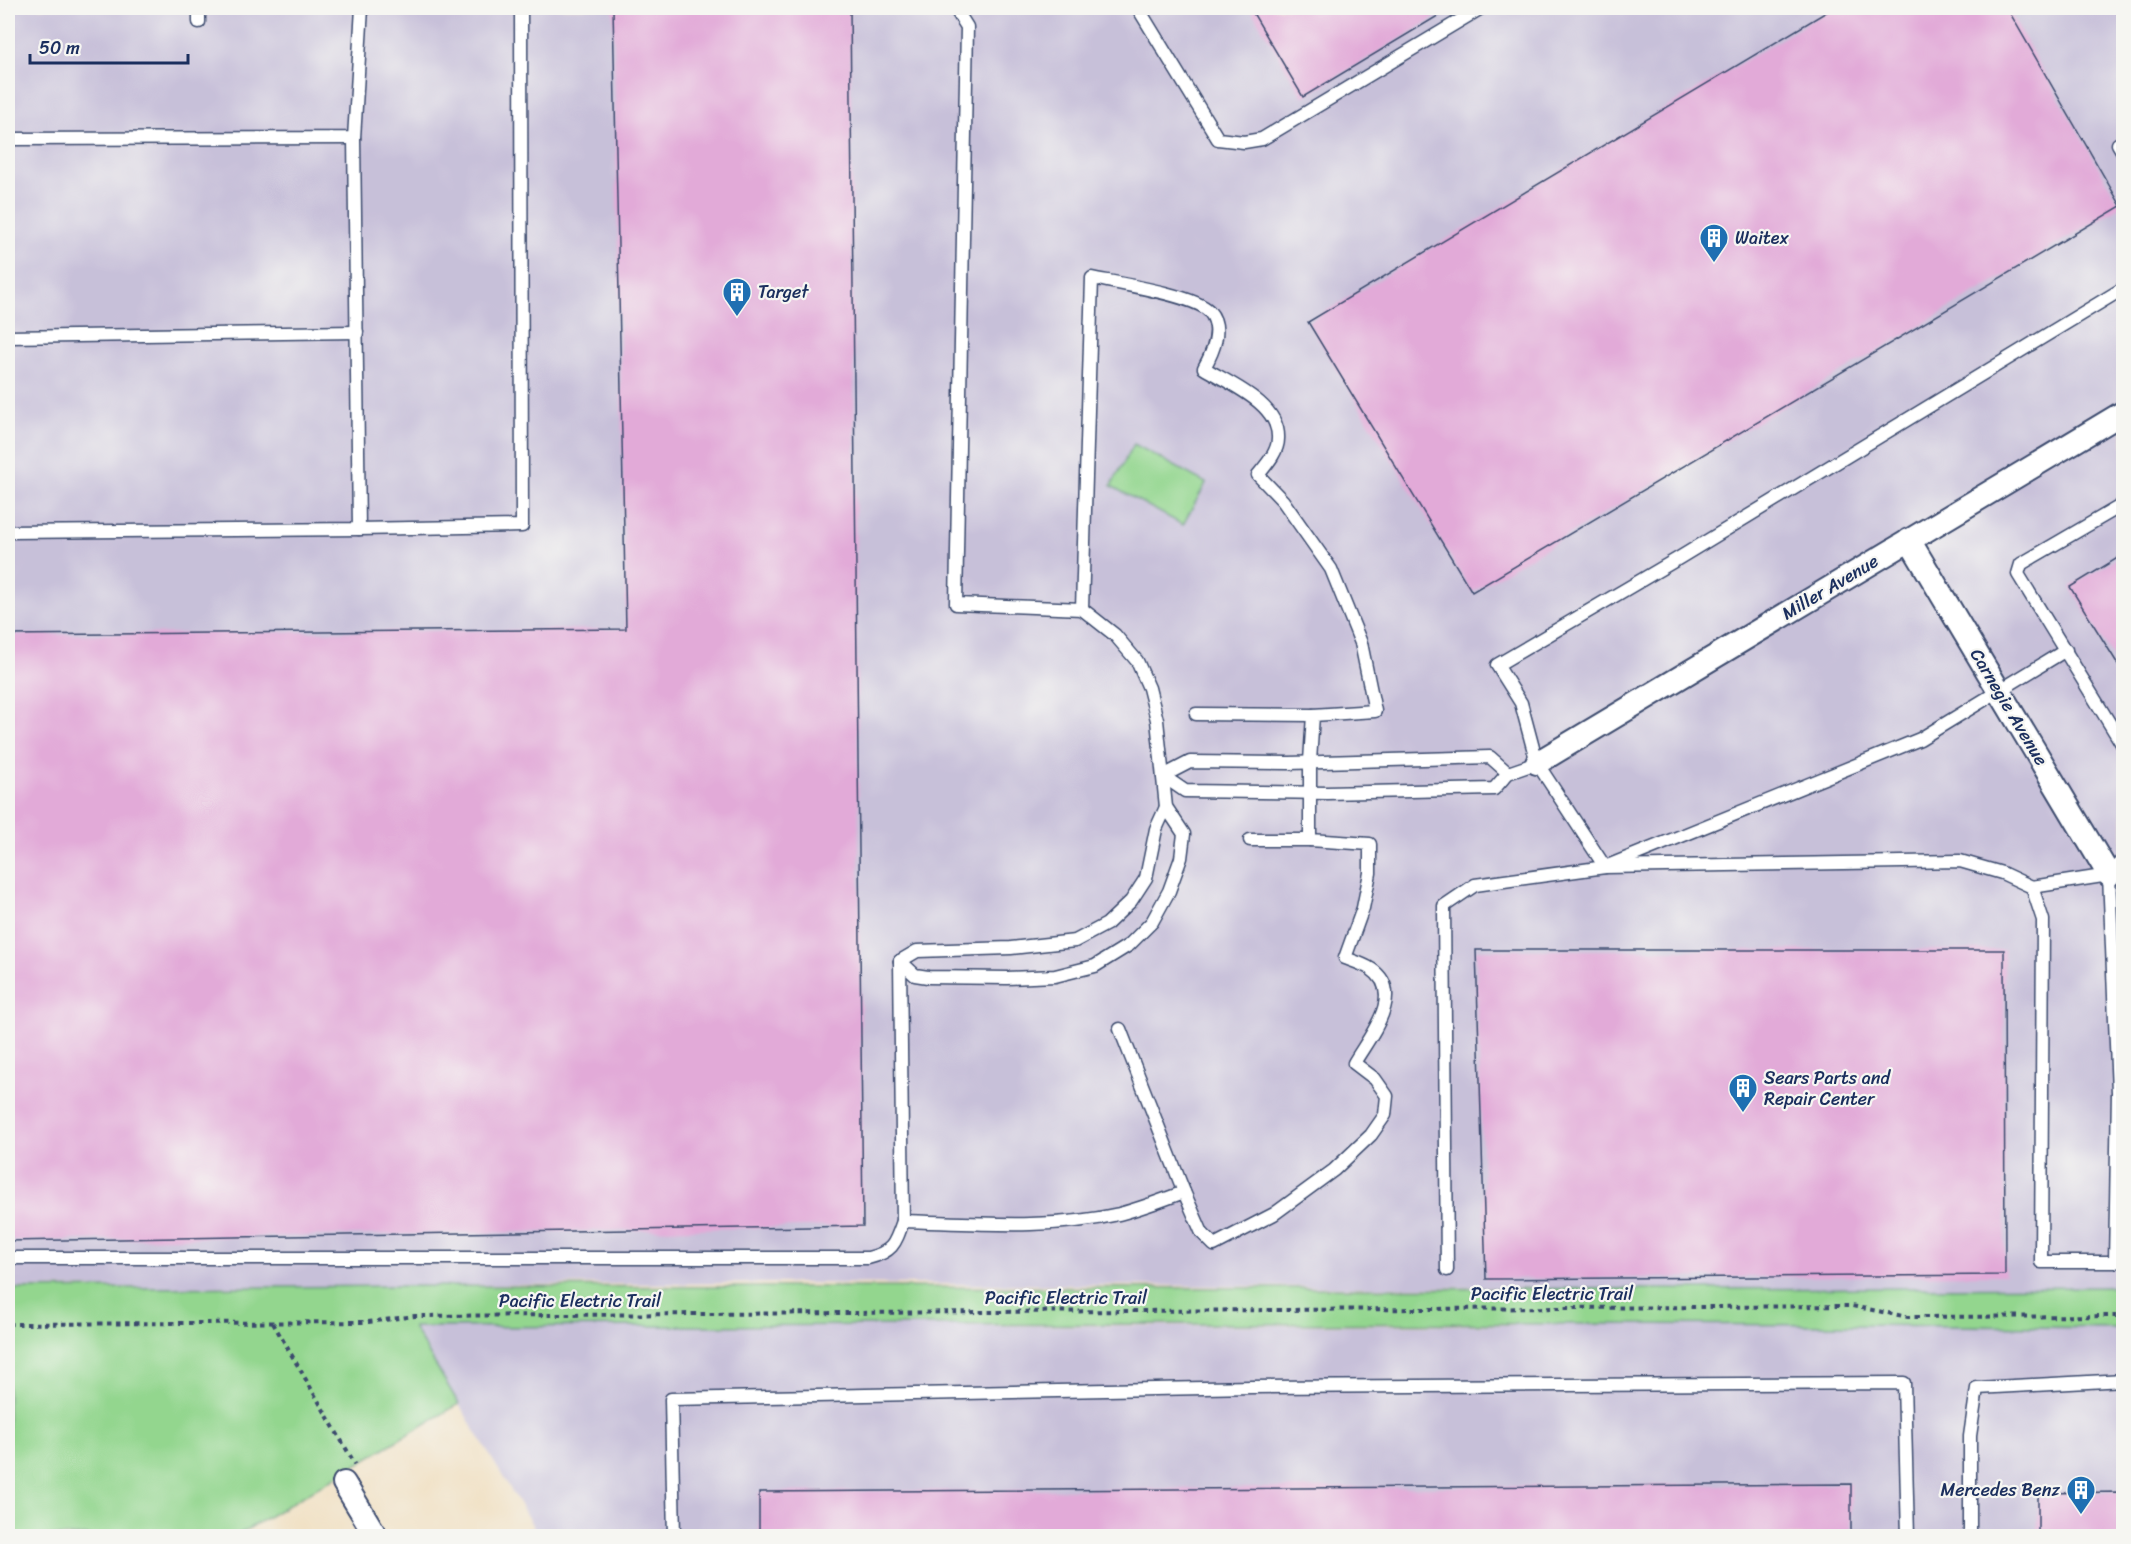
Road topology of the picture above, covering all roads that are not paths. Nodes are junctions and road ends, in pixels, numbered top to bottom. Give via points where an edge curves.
1 (199, 8) edge
2 (362, 8) edge
3 (521, 8) edge
4 (955, 8) edge
5 (1138, 8) edge
6 (1481, 8) edge
7 (199, 22) dead end
8 (354, 138) junction
9 (8, 139) edge
10 (2124, 288) edge
11 (357, 332) junction
12 (8, 337) edge
13 (2124, 412) edge
14 (2124, 504) edge
15 (359, 529) junction
16 (8, 532) edge
17 (1909, 540) junction
18 (1082, 609) junction
19 (2066, 650) junction
20 (1999, 690) junction
21 (1196, 714) dead end
22 (1313, 715) junction
23 (2124, 747) edge
24 (1310, 761) junction
25 (1537, 763) junction
26 (1508, 773) junction
27 (1162, 776) junction
28 (1312, 792) junction
29 (1166, 807) junction
30 (1250, 840) dead end
31 (1310, 840) junction
32 (1605, 867) junction
33 (2119, 869) edge
34 (2032, 887) junction
35 (900, 961) junction
36 (1120, 1029) dead end
37 (1184, 1192) junction
38 (903, 1221) junction
39 (8, 1258) edge
40 (1447, 1270) dead end
41 (2124, 1380) edge
42 (350, 1474) road end
43 (376, 1536) edge
44 (674, 1536) edge
45 (1908, 1536) edge
46 (1970, 1536) edge

1 - 7 lane
2 - 8 lane
3 - 15 lane via 522,526
4 - 18 lane via 967,27 956,604
5 - 6 lane via 1218,139 1244,142 1262,138
8 - 9 lane
8 - 11 lane
10 - 25 lane via 1497,665 1521,703
11 - 12 lane
11 - 15 lane
13 - 17 street, Miller Avenue
14 - 19 lane via 2021,564 2019,574
15 - 16 lane
17 - 20 street, Carnegie Avenue
17 - 25 street, Miller Avenue
18 - 22 lane via 1092,278 1190,300 1208,311 1216,325 1216,340 1204,368 1260,402 1276,422 1279,440 1258,475 1283,501 1331,569 1361,643 1375,711
18 - 27 lane via 1115,635 1137,661 1157,720
19 - 20 lane
19 - 23 lane
20 - 32 lane via 1920,739
20 - 33 street, Carnegie Avenue
21 - 22 lane
22 - 24 lane
24 - 26 lane via 1490,757
24 - 27 lane via 1191,762
24 - 28 lane
25 - 26 lane
25 - 32 lane
26 - 28 lane via 1494,789
27 - 28 lane via 1185,791
27 - 29 lane
28 - 31 lane
29 - 35 lane via 1156,829 1146,878 1131,901 1107,924 1075,941 917,951
29 - 35 lane via 1184,834 1181,858 1169,891 1152,922 1129,945 1095,966 1055,976 928,977 915,975
30 - 31 lane
31 - 37 lane via 1370,844 1370,873 1363,908 1345,958 1371,969 1383,981 1387,998 1382,1016 1354,1062 1376,1079 1387,1096 1385,1114 1371,1135 1334,1170 1274,1214 1214,1245 1202,1233
32 - 34 lane via 1960,861
32 - 40 lane via 1476,885 1444,906
33 - 34 lane
33 - 34 lane via 2115,1262 2042,1262 2043,920
35 - 38 lane
36 - 37 lane
37 - 38 lane via 1117,1214 1052,1223
38 - 39 lane via 892,1247 868,1258
41 - 46 lane via 1977,1388 1970,1436
42 - 43 street
44 - 45 lane via 671,1399 1252,1387 1904,1383

